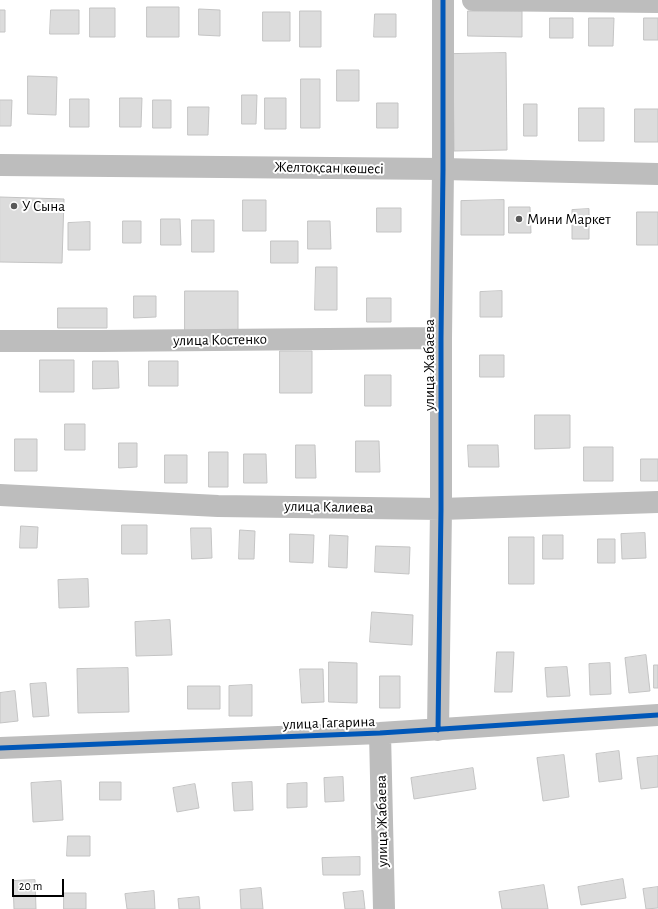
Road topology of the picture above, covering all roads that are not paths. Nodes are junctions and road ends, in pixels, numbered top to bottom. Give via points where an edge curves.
1 (443, 0) edge
2 (473, 0) edge
3 (658, 2) edge
4 (0, 165) edge
5 (443, 169) junction
6 (658, 174) edge
7 (441, 338) junction
8 (0, 341) edge
9 (0, 495) edge
10 (658, 502) edge
11 (441, 509) junction
12 (658, 715) edge
13 (438, 730) junction
14 (380, 734) junction
15 (0, 748) edge
16 (384, 909) edge

1 - 5 street, улица Жабаева
2 - 3 street
4 - 5 street, Желтоқсан көшесі
5 - 6 street, Желтоқсан көшесі
5 - 7 street, улица Жабаева
7 - 8 street, улица Костенко
7 - 11 street, улица Жабаева
9 - 11 street, улица Калиева via 218,506
10 - 11 street, улица Калиева
11 - 13 street, улица Жабаева
12 - 13 street, улица Гагарина
13 - 14 street, улица Гагарина
14 - 15 street, улица Гагарина
14 - 16 street, улица Жабаева

